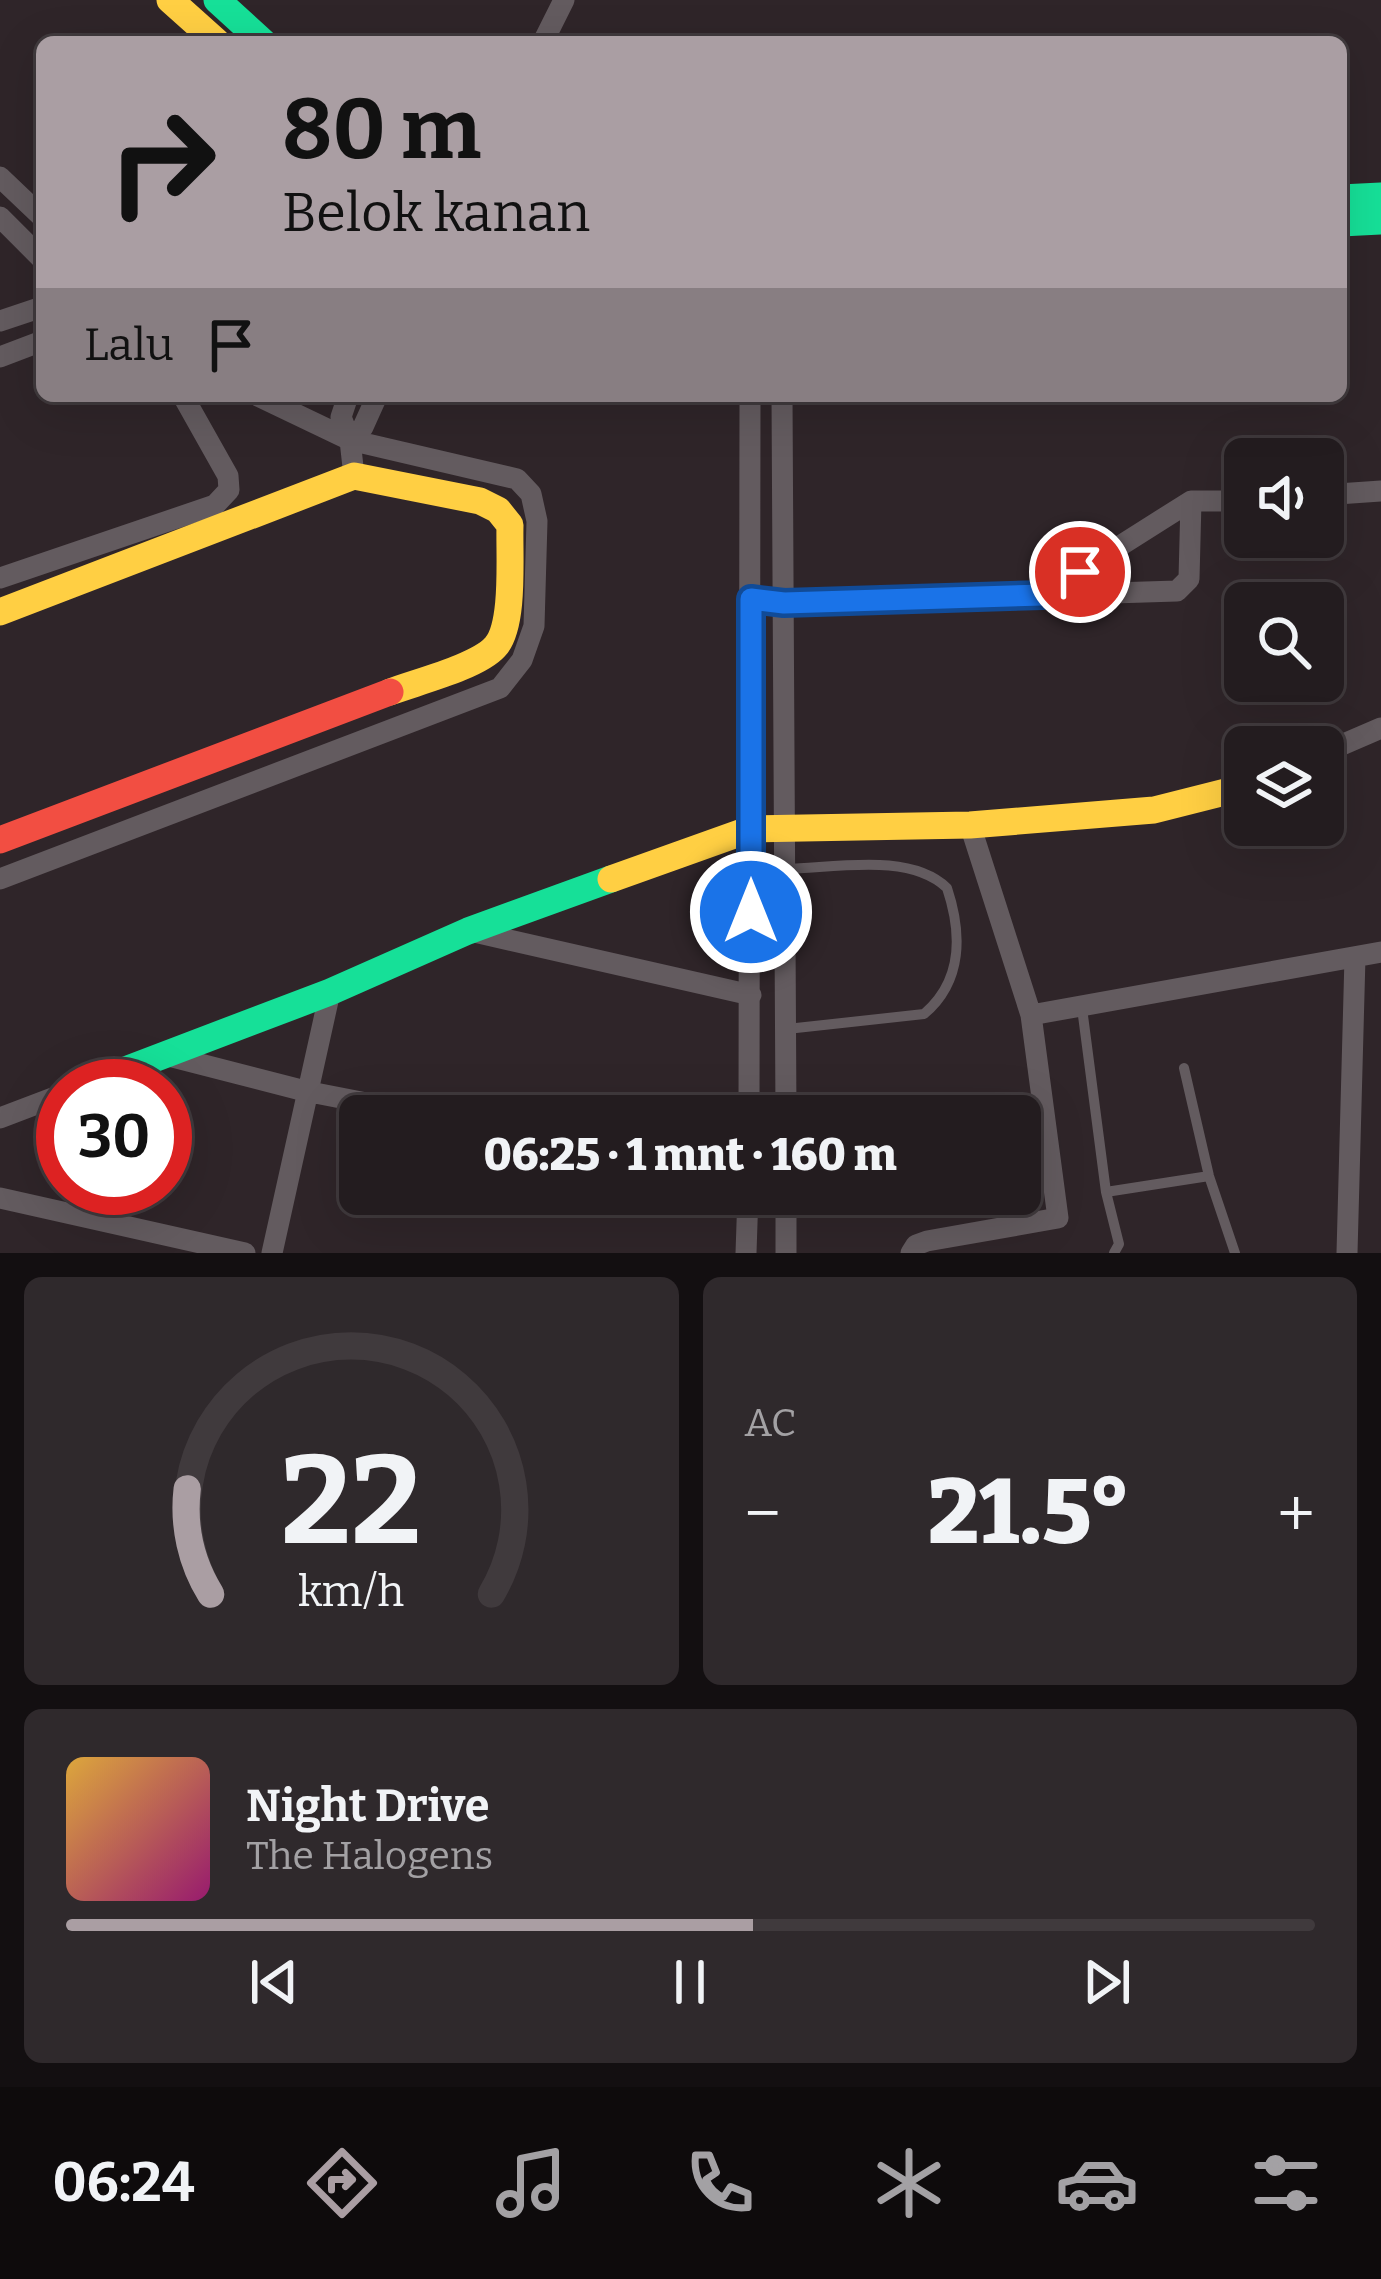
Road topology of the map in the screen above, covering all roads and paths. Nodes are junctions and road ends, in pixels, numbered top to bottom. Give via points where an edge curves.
1 (170, 0) edge
2 (217, 0) edge
3 (564, 0) edge
4 (210, 36) edge
5 (256, 36) edge
6 (547, 36) edge
7 (0, 177) edge
8 (18, 194) junction
9 (1381, 196) edge
10 (1347, 198) edge
11 (36, 211) edge
12 (1, 218) edge
13 (1381, 221) edge
14 (1347, 223) edge
15 (36, 253) edge
16 (36, 309) edge
17 (0, 321) edge
18 (36, 343) edge
19 (0, 357) edge
20 (186, 402) edge
21 (271, 402) edge
22 (345, 402) edge
23 (374, 402) edge
24 (750, 402) edge
25 (782, 402) edge
26 (350, 440) junction
27 (354, 476) junction
28 (1381, 491) edge
29 (1344, 494) edge
30 (1224, 501) edge
31 (1191, 502) junction
32 (0, 578) edge
33 (1043, 595) junction
34 (751, 599) junction
35 (784, 603) junction
36 (0, 613) edge
37 (1381, 728) edge
38 (1344, 745) edge
39 (1224, 792) edge
40 (970, 825) junction
41 (787, 827) junction
42 (751, 830) junction
43 (0, 841) edge
44 (787, 869) junction
45 (0, 879) edge
46 (469, 931) junction
47 (1381, 952) edge
48 (1355, 957) junction
49 (330, 992) junction
50 (751, 995) junction
51 (1082, 1008) junction
52 (1031, 1015) junction
53 (787, 1029) junction
54 (164, 1054) junction
55 (151, 1059) edge
56 (1184, 1068) dead end
57 (305, 1091) junction
58 (749, 1095) edge
59 (787, 1095) edge
60 (339, 1098) edge
61 (36, 1104) edge
62 (0, 1118) edge
63 (1209, 1176) junction
64 (1106, 1192) junction
65 (0, 1198) edge
66 (747, 1215) edge
67 (786, 1215) edge
68 (245, 1253) edge
69 (272, 1253) edge
70 (746, 1253) edge
71 (786, 1253) edge
72 (911, 1253) edge
73 (1114, 1253) edge
74 (1235, 1253) edge
75 (1348, 1253) edge

1 - 4 street
2 - 5 street
3 - 6 street
7 - 8 street
8 - 11 street
8 - 12 street
9 - 10 street
12 - 15 street
13 - 14 street
16 - 17 street
18 - 19 street
20 - 32 street via 228,476 221,500
21 - 26 street
22 - 26 street via 341,417
23 - 26 street
24 - 34 street
25 - 35 street
26 - 27 street
26 - 45 street via 518,478 531,494 534,626 500,688
27 - 36 street
27 - 43 street via 480,501 510,525 507,620 497,646
28 - 29 street
30 - 31 street
31 - 33 street
31 - 33 street via 1185,586
33 - 35 street
34 - 35 street
34 - 42 street
35 - 41 street
37 - 38 street
39 - 40 street via 1154,810
40 - 41 street
40 - 52 street
41 - 42 street
41 - 44 street
42 - 46 street
42 - 50 street
44 - 53 street
44 - 53 lane via 877,867 936,877 947,888 957,939 949,986 924,1014
46 - 49 street
46 - 50 street
47 - 48 street
48 - 51 street
48 - 75 street
49 - 54 street
49 - 57 street
50 - 58 street
51 - 52 street
51 - 64 lane
52 - 72 street via 1058,1218 927,1241
53 - 59 street
54 - 55 street
54 - 57 street
56 - 63 lane
57 - 60 street
57 - 69 street
61 - 62 street
63 - 64 lane
63 - 74 lane
64 - 73 lane via 1119,1244
65 - 68 street
66 - 70 street
67 - 71 street

